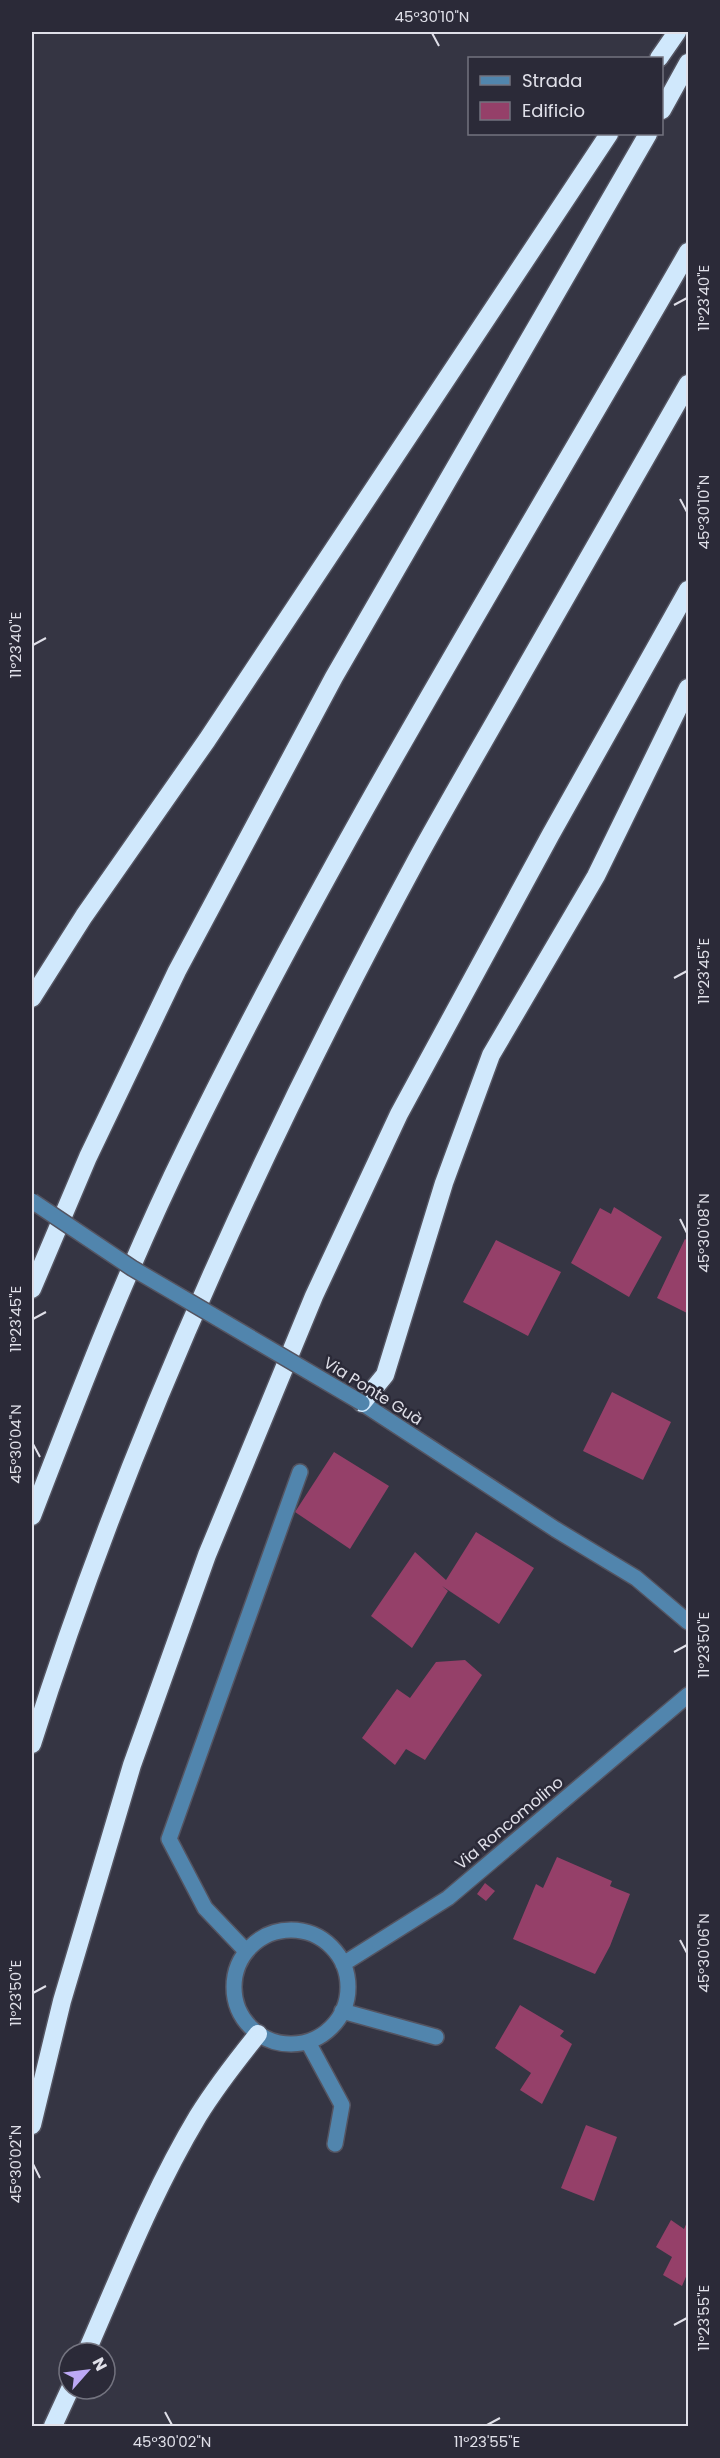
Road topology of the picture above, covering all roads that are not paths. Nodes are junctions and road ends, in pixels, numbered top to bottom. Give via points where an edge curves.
1 (677, 32) edge
2 (660, 57) edge
3 (688, 63) edge
4 (663, 108) edge
5 (608, 135) edge
6 (647, 135) edge
7 (688, 252) edge
8 (688, 384) edge
9 (688, 590) edge
10 (688, 688) edge
11 (32, 998) edge
12 (32, 1201) edge
13 (32, 1289) edge
14 (362, 1403) junction
15 (300, 1472) dead end
16 (32, 1516) edge
17 (688, 1622) edge
18 (688, 1695) edge
19 (32, 1744) edge
20 (246, 1951) junction
21 (343, 1964) junction
22 (342, 2011) junction
23 (258, 2034) junction
24 (436, 2037) dead end
25 (308, 2042) junction
26 (32, 2125) edge
27 (335, 2144) dead end
28 (91, 2341) edge
29 (65, 2401) edge
30 (53, 2427) edge

1 - 2 highway
3 - 4 highway
5 - 11 highway
6 - 13 highway via 334,677 183,960 88,1157
7 - 16 highway via 344,847 267,988 185,1149 105,1327
8 - 19 highway via 418,858 246,1197 142,1438
9 - 26 highway via 550,834 399,1114 314,1296 207,1555 132,1765 62,2001
10 - 14 highway via 596,876 491,1055 444,1183 385,1375
12 - 14 street, Via Ponte Guà, bridge via 132,1268
14 - 17 street, Via Ponte Guà via 636,1578
15 - 20 street via 169,1839 205,1908
18 - 21 street, Via Roncomolino via 448,1898
20 - 21 street via 261,1938 279,1931 298,1930 317,1936 333,1948
20 - 23 street via 237,1967 236,2004
21 - 22 street via 348,1980
22 - 24 street
22 - 25 street via 322,2035
23 - 25 street via 282,2044
23 - 28 highway via 198,2115 155,2197
25 - 27 street via 342,2104
29 - 30 highway

